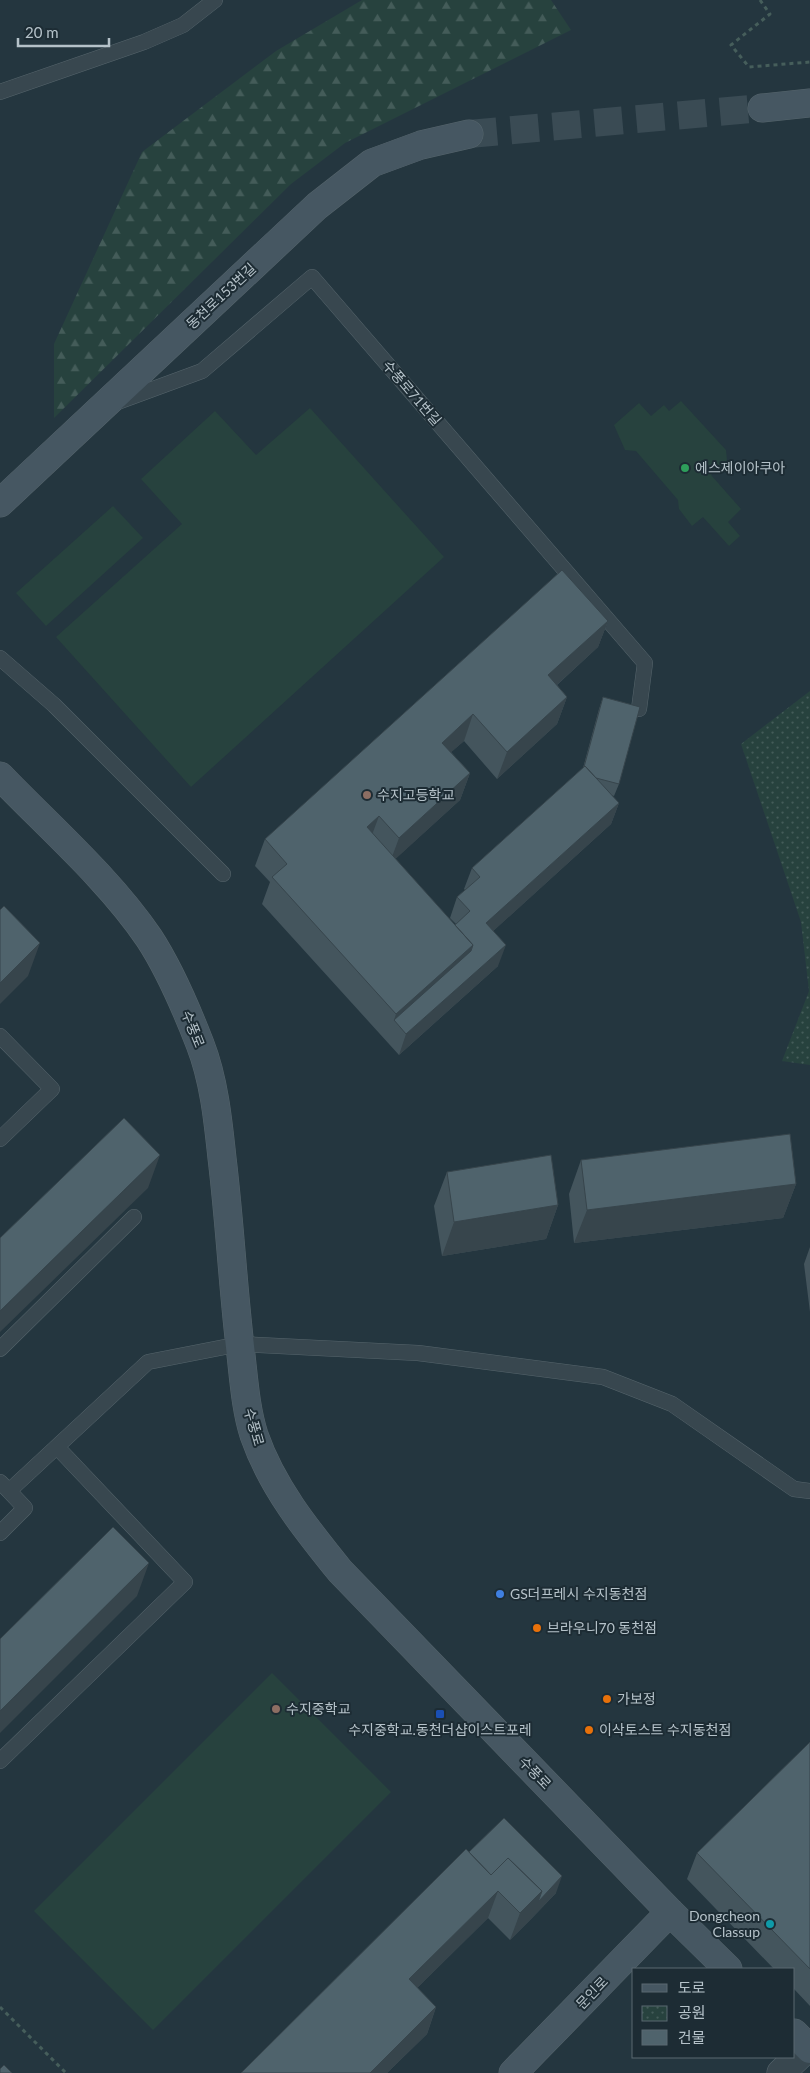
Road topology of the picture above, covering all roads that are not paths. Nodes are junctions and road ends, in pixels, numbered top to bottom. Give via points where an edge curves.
1 (215, 0) edge
2 (0, 92) edge
3 (810, 103) edge
4 (762, 108) tunnel mouth
5 (469, 134) tunnel mouth
6 (102, 408) junction
7 (0, 503) edge
8 (0, 658) edge
9 (639, 709) edge
10 (0, 776) edge
11 (223, 874) dead end
12 (0, 1036) edge
13 (0, 1140) edge
14 (134, 1218) edge
15 (240, 1344) junction
16 (0, 1349) edge
17 (57, 1447) junction
18 (5, 1487) edge
19 (810, 1491) edge
20 (0, 1533) edge
21 (0, 1761) edge
22 (670, 1912) junction
23 (727, 1968) edge
24 (804, 2043) edge
25 (795, 2055) edge
26 (792, 2058) edge
27 (513, 2073) edge
28 (781, 2073) edge

1 - 2 lane via 183,25 144,42
3 - 4 street
5 - 6 street, 동천로153번길 via 421,145 372,163 317,206
6 - 7 street, 동천로153번길
6 - 9 lane, 수풍로71번길 via 202,371 312,277 646,663
8 - 11 lane via 54,705
10 - 15 street, 수풍로 via 134,918 162,960 197,1037 218,1115
12 - 13 lane via 52,1089
14 - 16 lane
15 - 17 lane via 148,1362
15 - 19 lane via 418,1354 603,1377 672,1404 794,1489
15 - 22 street, 수풍로 via 254,1435 271,1477 304,1526 340,1571
17 - 18 lane
17 - 21 lane via 186,1582
18 - 20 lane via 25,1508
22 - 23 street, 수풍로
22 - 27 street, 문인로
24 - 25 street
26 - 28 street

